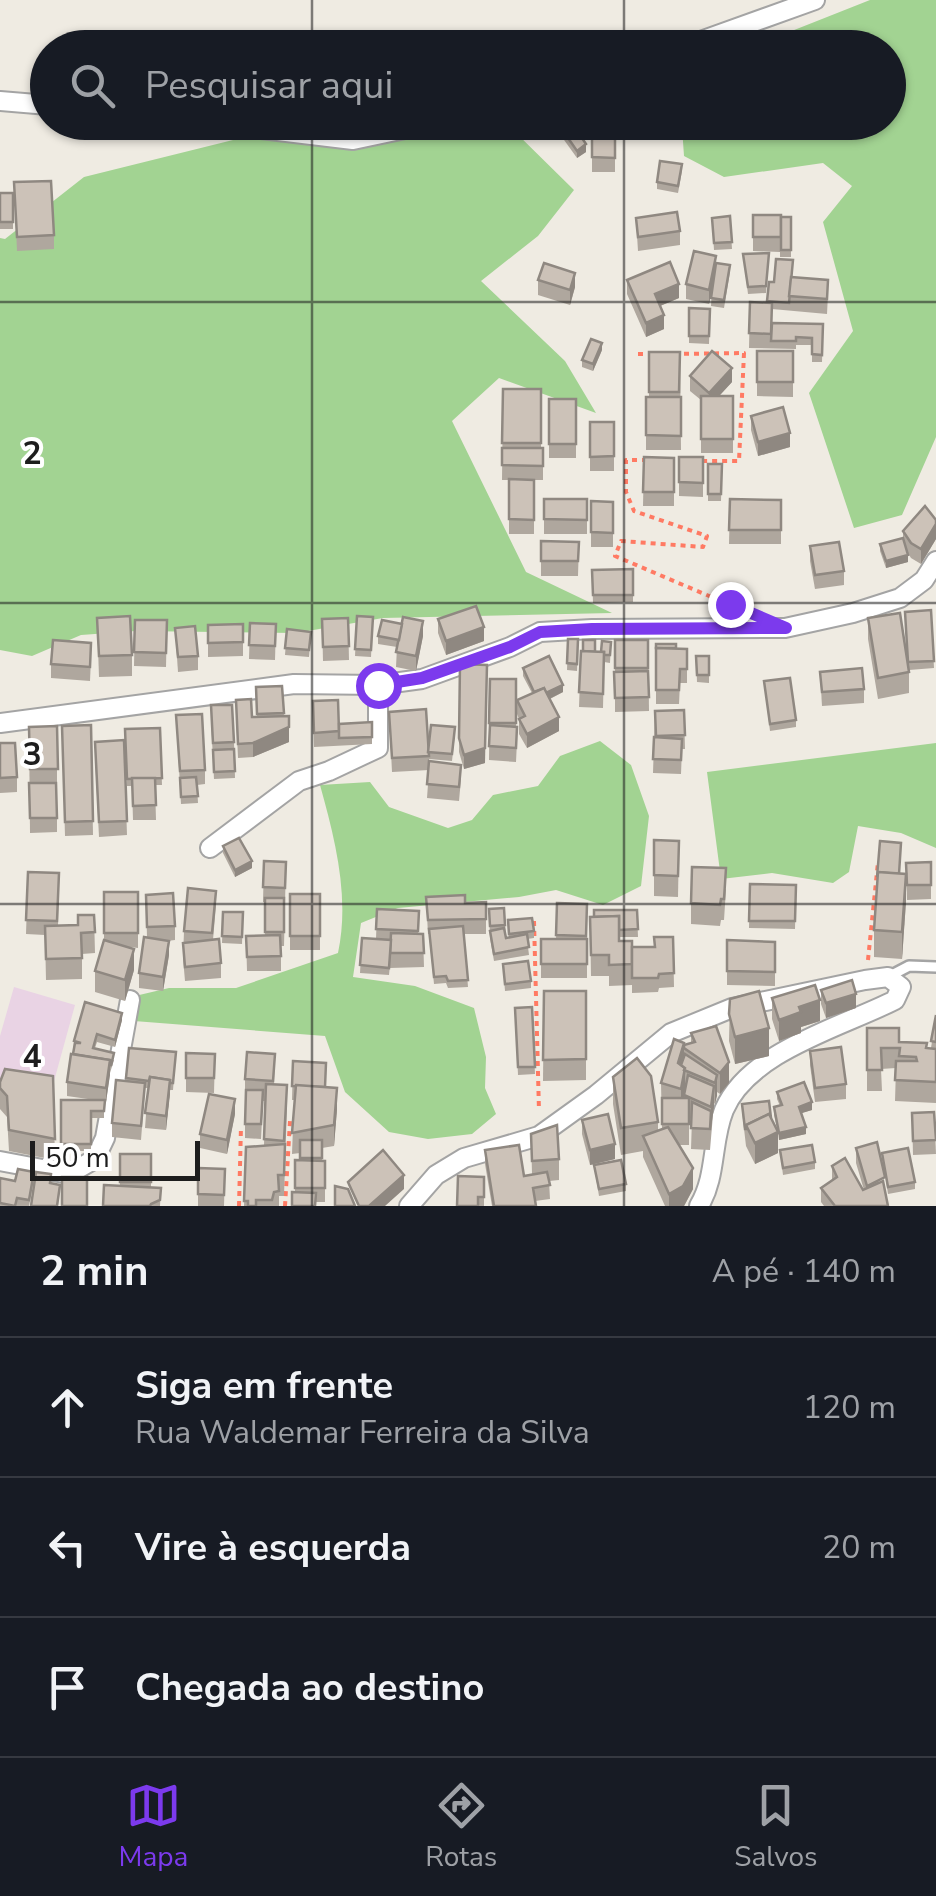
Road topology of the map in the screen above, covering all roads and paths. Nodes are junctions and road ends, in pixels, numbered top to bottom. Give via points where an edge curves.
1 (815, 0) edge
2 (731, 30) edge
3 (0, 101) edge
4 (30, 104) edge
5 (638, 354) dead end
6 (656, 354) edge
7 (674, 354) edge
8 (664, 460) edge
9 (702, 461) edge
10 (936, 561) edge
11 (736, 606) dead end
12 (378, 685) junction
13 (0, 722) edge
14 (210, 848) dead end
15 (878, 862) edge
16 (534, 921) edge
17 (936, 967) edge
18 (888, 977) junction
19 (866, 980) junction
20 (130, 1000) dead end
21 (290, 1121) edge
22 (241, 1126) edge
23 (539, 1136) junction
24 (0, 1161) edge
25 (239, 1206) edge
26 (285, 1206) edge
27 (409, 1206) edge
28 (698, 1206) edge

1 - 2 street
3 - 4 street
5 - 6 path
7 - 9 path via 744,353 739,461
8 - 11 path via 626,460 634,511 707,536 703,547 621,541 615,556
10 - 12 street via 900,598 853,614 786,628 540,632 422,678
12 - 13 street via 294,684
12 - 14 street via 378,748 299,781
15 - 19 path
16 - 23 path
17 - 18 lane via 909,966
18 - 19 street
18 - 28 street via 902,987 895,1000 797,1044 739,1086 724,1111 710,1188
19 - 23 street via 732,1008 672,1033
20 - 24 street via 105,1138 94,1158 69,1174
21 - 26 path
22 - 25 path
23 - 27 street via 464,1158 436,1174

